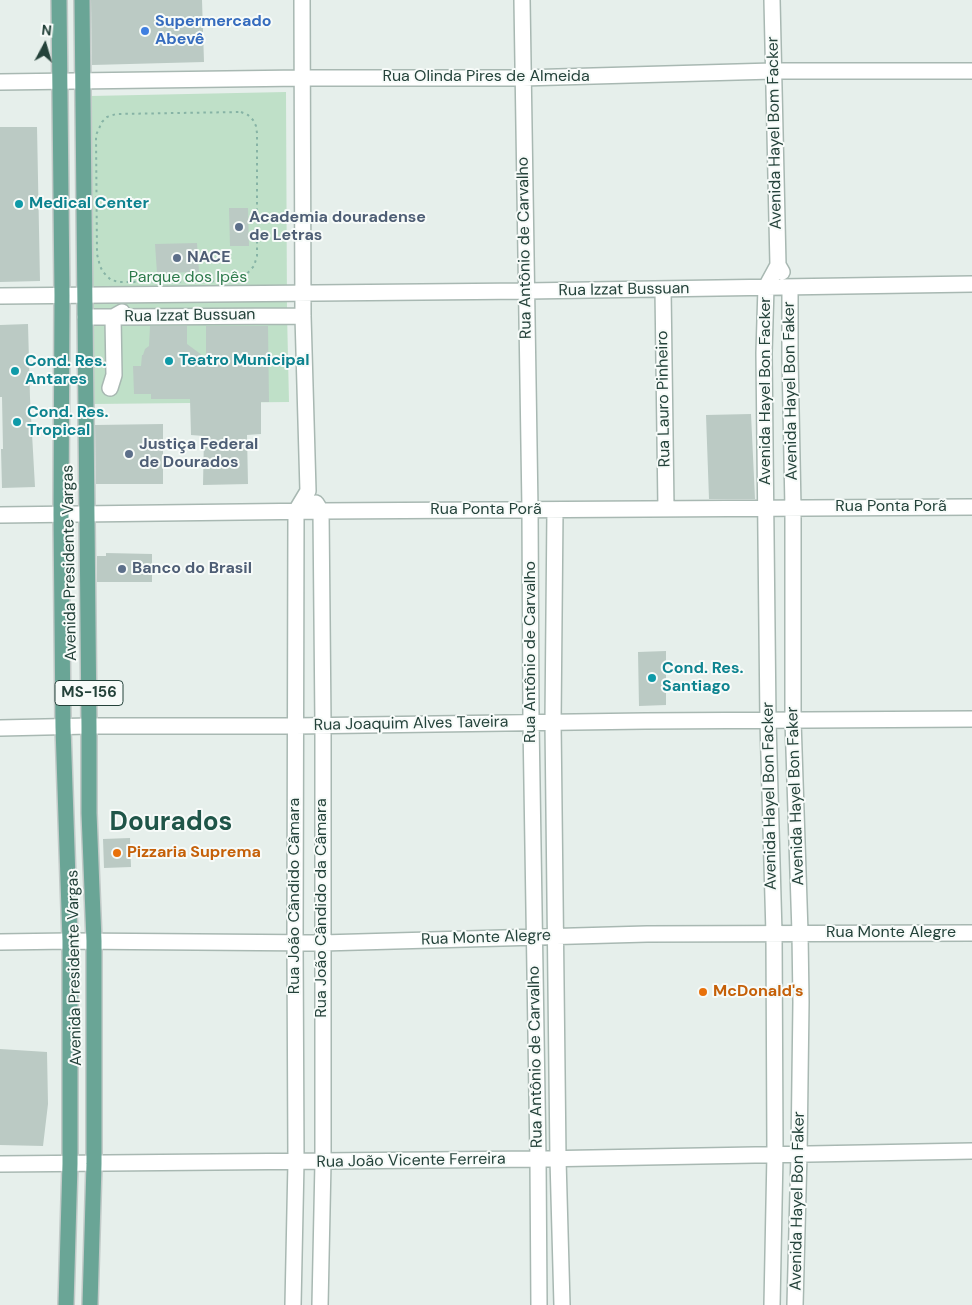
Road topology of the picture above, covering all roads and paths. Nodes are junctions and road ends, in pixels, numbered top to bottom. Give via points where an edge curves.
1 (59, 0) edge
2 (82, 0) edge
3 (302, 0) edge
4 (522, 0) edge
5 (772, 0) edge
6 (773, 71) junction
7 (972, 71) edge
8 (302, 78) junction
9 (522, 78) junction
10 (83, 81) junction
11 (0, 82) edge
12 (60, 82) junction
13 (778, 265) junction
14 (233, 281) joint
15 (972, 284) edge
16 (766, 287) junction
17 (790, 287) junction
18 (663, 289) junction
19 (527, 291) junction
20 (245, 294) junction
21 (304, 294) junction
22 (62, 295) junction
23 (85, 295) junction
24 (134, 295) junction
25 (0, 296) edge
26 (266, 316) junction
27 (304, 316) junction
28 (85, 317) junction
29 (113, 317) junction
30 (110, 388) dead end
31 (308, 491) junction
32 (972, 507) edge
33 (766, 508) junction
34 (793, 508) junction
35 (530, 509) junction
36 (666, 509) junction
37 (321, 510) junction
38 (555, 510) junction
39 (296, 511) junction
40 (86, 513) junction
41 (61, 514) junction
42 (0, 515) edge
43 (972, 718) edge
44 (768, 720) junction
45 (793, 720) junction
46 (531, 722) junction
47 (552, 722) junction
48 (322, 725) junction
49 (90, 726) junction
50 (296, 726) junction
51 (63, 727) junction
52 (0, 728) edge
53 (800, 933) junction
54 (972, 933) edge
55 (774, 934) junction
56 (534, 936) junction
57 (556, 936) junction
58 (70, 941) junction
59 (94, 941) junction
60 (0, 942) edge
61 (295, 943) junction
62 (322, 943) junction
63 (70, 1103) junction
64 (94, 1103) junction
65 (972, 1151) edge
66 (775, 1154) junction
67 (799, 1154) junction
68 (558, 1159) junction
69 (538, 1160) junction
70 (296, 1162) junction
71 (323, 1162) junction
72 (0, 1164) edge
73 (70, 1164) junction
74 (94, 1164) junction
75 (66, 1305) edge
76 (90, 1305) edge
77 (293, 1305) edge
78 (320, 1305) edge
79 (539, 1305) edge
80 (562, 1305) edge
81 (772, 1305) edge
82 (795, 1305) edge

1 - 12 main road, Avenida Presidente Vargas
2 - 10 main road, Avenida Presidente Vargas / MS-156
3 - 8 street
4 - 9 street, Rua Antônio de Carvalho
5 - 6 street, Avenida Hayel Bom Facker
6 - 7 street, Rua Olinda Pires de Almeida
6 - 9 street, Rua Olinda Pires de Almeida
6 - 13 street, Avenida Hayel Bom Facker
8 - 9 street, Rua Olinda Pires de Almeida
8 - 10 street, Rua Olinda Pires de Almeida
8 - 21 street
9 - 19 street, Rua Antônio de Carvalho
10 - 12 street, Rua Olinda Pires de Almeida
10 - 23 main road, Avenida Presidente Vargas / MS-156
11 - 12 street, Rua Olinda Pires de Almeida
12 - 22 main road, Avenida Presidente Vargas
13 - 16 street
13 - 17 street, Avenida Hayel Bom Facker
14 - 14 path via 248,274 257,256 258,133 253,120 241,112 116,114 107,117 96,135 97,254 103,272 111,280 120,282
15 - 17 street, Rua Izzat Bussuan
16 - 17 street, Rua Izzat Bussuan
16 - 18 street, Rua Izzat Bussuan
16 - 33 street, Avenida Hayel Bon Facker
17 - 34 street, Avenida Hayel Bon Faker
18 - 19 street, Rua Izzat Bussuan
18 - 36 street, Rua Lauro Pinheiro
19 - 21 street, Rua Izzat Bussuan
19 - 35 street, Rua Antônio de Carvalho
20 - 21 street, Rua Izzat Bussuan
20 - 24 street, Rua Izzat Bussuan
20 - 26 street, Rua Izzat Bussuan
21 - 27 street
22 - 23 street, Rua Izzat Bussuan
22 - 25 street, Rua Izzat Bussuan
22 - 41 main road, Avenida Presidente Vargas
23 - 24 street, Rua Izzat Bussuan
23 - 28 main road, Avenida Presidente Vargas / MS-156
24 - 29 street, Rua Izzat Bussuan via 124,310
26 - 27 street, Rua Izzat Bussuan
26 - 29 street, Rua Izzat Bussuan
27 - 31 street
28 - 29 street, Rua Izzat Bussuan
28 - 40 main road, Avenida Presidente Vargas / MS-156
29 - 30 street via 114,375
31 - 37 street
31 - 39 street
32 - 34 street, Rua Ponta Porã
33 - 34 street, Rua Ponta Porã
33 - 36 street, Rua Ponta Porã
33 - 44 street, Avenida Hayel Bon Facker
34 - 45 street, Avenida Hayel Bon Faker
35 - 37 street, Rua Ponta Porã
35 - 38 street, Rua Ponta Porã
35 - 46 street, Rua Antônio de Carvalho
36 - 38 street, Rua Ponta Porã
37 - 39 street, Rua Ponta Porã
37 - 48 street, Rua João Cândido da Câmara
38 - 47 street, Rua Antônio de Carvalho
39 - 40 street, Rua Ponta Porã
39 - 50 street, Rua João Cândido Câmara
40 - 41 street, Rua Ponta Porã
40 - 49 main road, Avenida Presidente Vargas / MS-156
41 - 42 street, Rua Ponta Porã
41 - 51 main road, Avenida Presidente Vargas
43 - 45 street, Rua Joaquim Alves Taveira
44 - 45 street, Rua Joaquim Alves Taveira
44 - 47 street, Rua Joaquim Alves Taveira
44 - 55 street, Avenida Hayel Bon Facker
45 - 53 street, Avenida Hayel Bon Faker
46 - 47 street, Rua Joaquim Alves Taveira
46 - 48 street, Rua Joaquim Alves Taveira
46 - 56 street, Rua Antônio de Carvalho
47 - 57 street, Rua Antônio de Carvalho
48 - 50 street, Rua Joaquim Alves Taveira
48 - 62 street, Rua João Cândido da Câmara
49 - 50 street, Rua Joaquim Alves Taveira
49 - 51 street, Rua Joaquim Alves Taveira
49 - 59 main road, Avenida Presidente Vargas / MS-156 via 89,813
50 - 61 street, Rua João Cândido Câmara
51 - 52 street, Rua Joaquim Alves Taveira
51 - 58 main road, Avenida Presidente Vargas
53 - 54 street, Rua Monte Alegre
53 - 55 street, Rua Monte Alegre
53 - 67 street, Avenida Hayel Bon Faker
55 - 57 street, Rua Monte Alegre
55 - 66 street, Avenida Hayel Bon Facker
56 - 57 street, Rua Monte Alegre
56 - 62 street, Rua Monte Alegre
56 - 69 street, Rua Antônio de Carvalho
57 - 68 street, Rua Antônio de Carvalho
58 - 59 street, Rua Monte Alegre
58 - 60 street, Rua Monte Alegre
58 - 63 main road, Avenida Presidente Vargas
59 - 61 street, Rua Monte Alegre
59 - 64 main road, Avenida Presidente Vargas / MS-156
61 - 62 street, Rua Monte Alegre
61 - 70 street, Rua João Cândido Câmara
62 - 71 street, Rua João Cândido da Câmara
63 - 64 main road
63 - 73 main road, Avenida Presidente Vargas
64 - 74 main road, Avenida Presidente Vargas / MS-156
65 - 67 street, Rua João Vicente Ferreira
66 - 67 street, Rua João Vicente Ferreira
66 - 68 street, Rua João Vicente Ferreira
66 - 81 street, Avenida Hayel Bon Facker
67 - 82 street, Avenida Hayel Bon Faker
68 - 69 street, Rua João Vicente Ferreira
68 - 80 street, Rua Antônio de Carvalho
69 - 71 street, Rua João Vicente Ferreira
69 - 79 street, Rua Antônio de Carvalho
70 - 71 street, Rua João Vicente Ferreira
70 - 74 street, Rua João Vicente Ferreira
70 - 77 street, Rua João Cândido Câmara
71 - 78 street, Rua João Cândido da Câmara
72 - 73 street, Rua João Vicente Ferreira
73 - 74 street, Rua João Vicente Ferreira
73 - 75 main road, Avenida Presidente Vargas
74 - 76 main road, Avenida Presidente Vargas / MS-156

